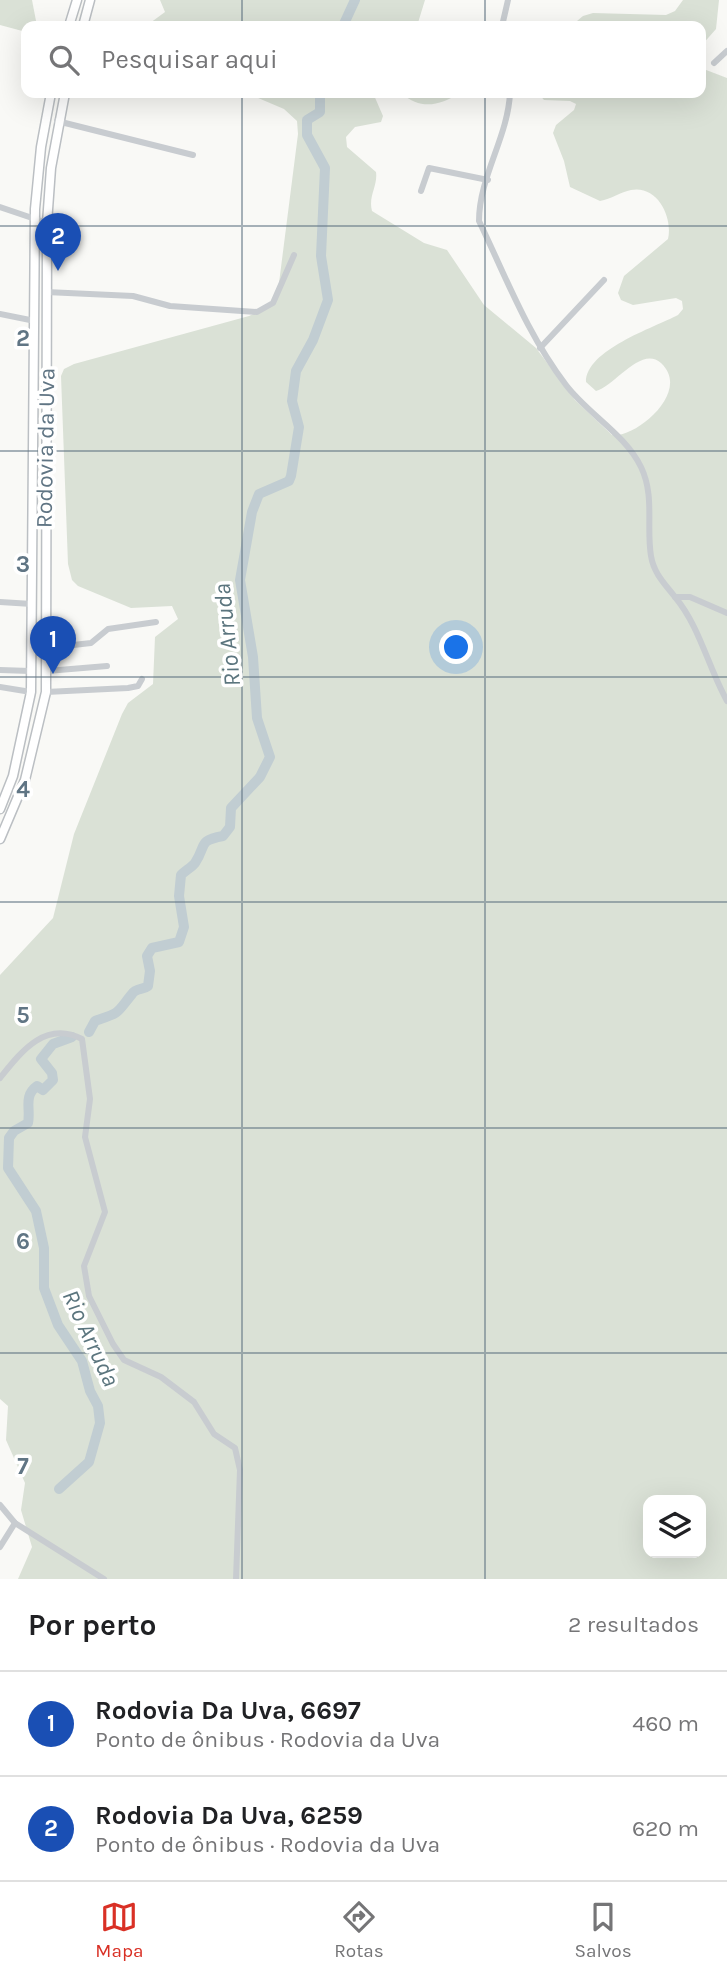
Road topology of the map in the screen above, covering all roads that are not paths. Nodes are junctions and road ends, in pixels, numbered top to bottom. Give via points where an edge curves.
1 (77, 0) edge
2 (90, 0) edge
3 (508, 0) edge
4 (71, 21) edge
5 (84, 21) edge
6 (503, 21) edge
7 (727, 51) edge
8 (714, 63) dead end
9 (50, 98) edge
10 (64, 98) edge
11 (509, 98) edge
12 (57, 121) junction
13 (193, 155) dead end
14 (488, 180) junction
15 (421, 191) dead end
16 (0, 207) edge
17 (36, 220) junction
18 (47, 223) junction
19 (294, 255) dead end
20 (604, 280) dead end
21 (46, 292) junction
22 (0, 314) edge
23 (35, 321) junction
24 (540, 348) junction
25 (675, 597) junction
26 (0, 602) edge
27 (32, 604) junction
28 (727, 612) edge
29 (156, 622) dead end
30 (47, 648) junction
31 (107, 666) dead end
32 (0, 670) edge
33 (30, 671) junction
34 (47, 671) junction
35 (142, 679) dead end
36 (0, 687) edge
37 (30, 692) junction
38 (46, 692) junction
39 (727, 701) edge
40 (0, 809) edge
41 (0, 839) edge
42 (0, 1078) edge
43 (0, 1505) edge
44 (15, 1523) junction
45 (0, 1547) edge
46 (104, 1579) edge
47 (236, 1579) edge

1 - 4 main road
2 - 5 main road
3 - 6 street
7 - 8 street
9 - 17 main road, Rodovia da Uva
10 - 12 main road, Rodovia da Uva
11 - 14 street
12 - 13 street
12 - 18 main road, Rodovia da Uva
14 - 15 street via 429,168
14 - 24 street via 479,221
16 - 17 street
17 - 18 street
17 - 23 main road, Rodovia da Uva
18 - 21 main road, Rodovia da Uva
19 - 21 street via 273,303 257,312 170,306 133,296
20 - 24 street
21 - 30 main road, Rodovia da Uva
22 - 23 street
23 - 27 main road, Rodovia da Uva
24 - 25 street via 586,410 623,442 641,467 650,498 651,557 657,574
25 - 28 street via 690,597
25 - 39 street via 693,624
26 - 27 street
27 - 33 main road, Rodovia da Uva
29 - 30 street via 108,629 91,643
30 - 34 main road, Rodovia da Uva
31 - 34 street
32 - 33 street
33 - 37 main road, Rodovia da Uva
34 - 38 main road, Rodovia da Uva
35 - 38 street via 138,686 128,688
36 - 37 street
37 - 40 main road, Rodovia da Uva via 16,764
38 - 41 main road, Rodovia da Uva via 25,780
42 - 47 street via 41,1036 51,1033 82,1039 90,1099 85,1137 105,1212 87,1254 84,1279 96,1313 124,1360 161,1377 194,1402 214,1434 235,1448 240,1470
43 - 44 street
44 - 45 street
44 - 46 street

